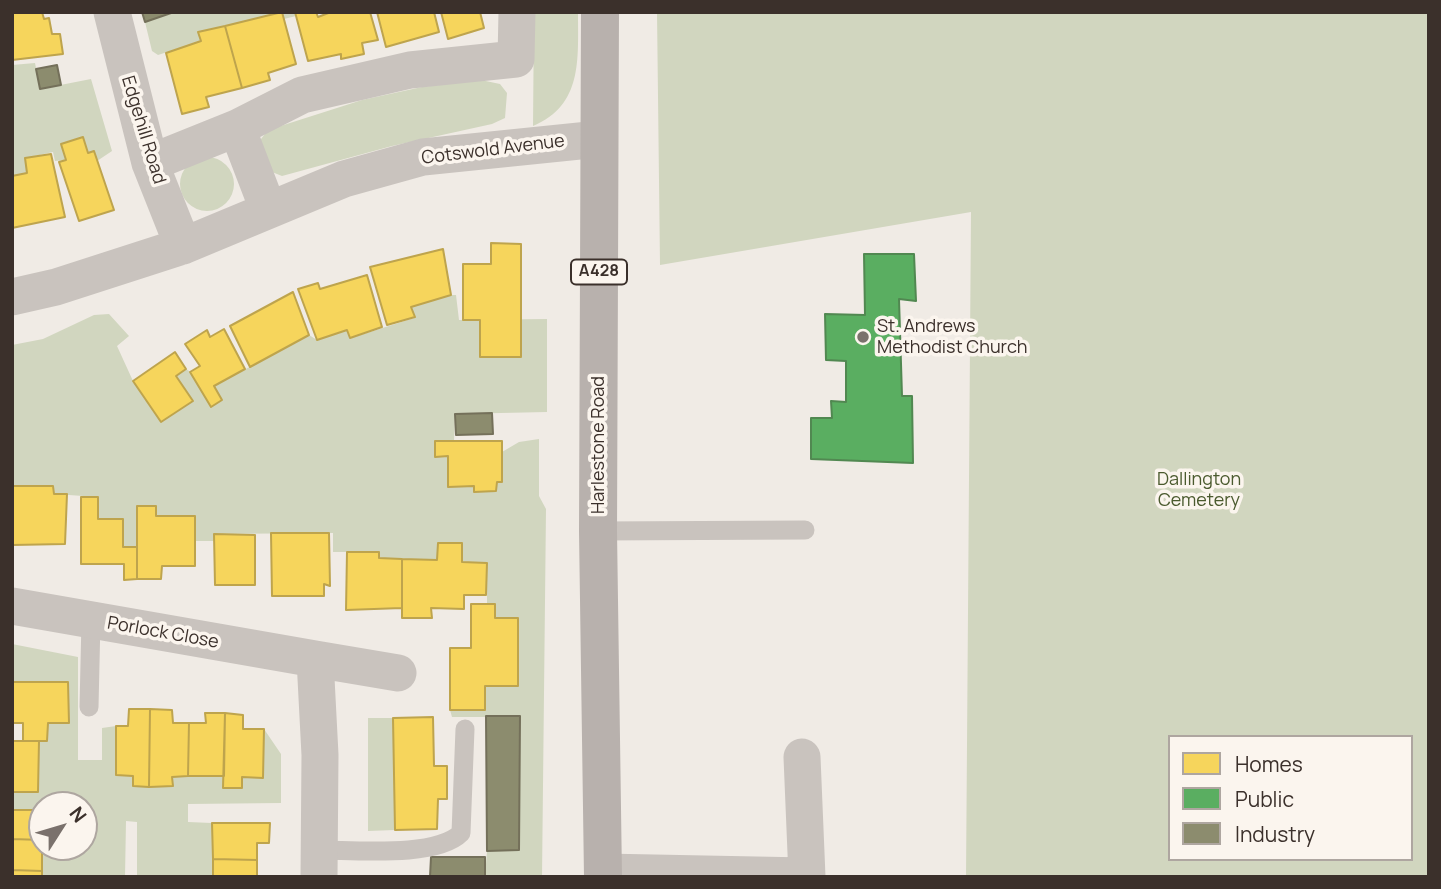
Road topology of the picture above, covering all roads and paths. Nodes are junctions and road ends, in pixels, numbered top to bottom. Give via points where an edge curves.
1 (112, 12) edge
2 (517, 12) edge
3 (600, 12) edge
4 (237, 128) junction
5 (599, 139) junction
6 (150, 163) junction
7 (268, 209) junction
8 (183, 246) junction
9 (12, 297) edge
10 (805, 530) dead end
11 (598, 531) junction
12 (12, 606) edge
13 (91, 620) junction
14 (314, 660) junction
15 (398, 673) dead end
16 (89, 707) dead end
17 (465, 729) dead end
18 (802, 758) dead end
19 (319, 863) edge
20 (603, 874) edge
21 (807, 876) edge

1 - 6 street, Edgehill Road
2 - 4 street via 516,59 410,70 302,95
3 - 5 main road, Harlestone Road / A428
4 - 6 street
4 - 7 street
5 - 7 street, Cotswold Avenue via 423,157 344,179
5 - 11 main road, Harlestone Road / A428
6 - 8 street, Edgehill Road
7 - 8 street, Cotswold Avenue
8 - 9 street, Cotswold Avenue
10 - 11 lane
11 - 20 main road, Harlestone Road / A428
12 - 13 street, Porlock Close
13 - 14 street, Porlock Close
13 - 16 lane
14 - 15 street, Porlock Close
14 - 19 street via 320,755
17 - 19 lane via 461,833 453,841
18 - 21 street
20 - 21 street

